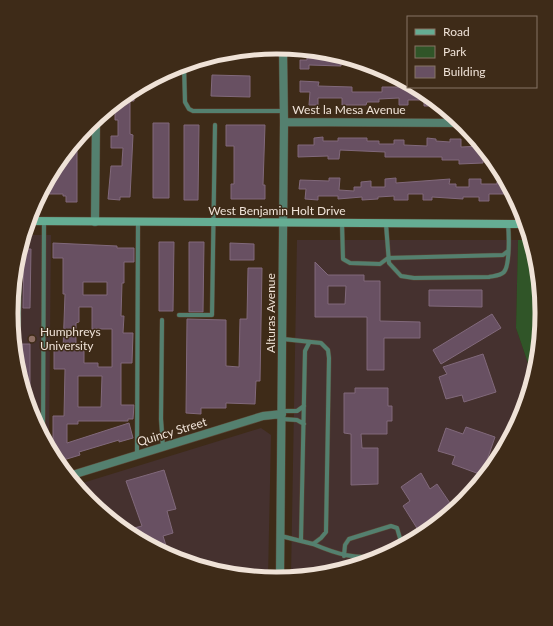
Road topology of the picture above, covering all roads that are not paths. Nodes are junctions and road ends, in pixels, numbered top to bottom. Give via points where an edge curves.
1 (283, 54) edge
2 (184, 72) edge
3 (284, 111) junction
4 (284, 122) junction
5 (451, 123) edge
6 (215, 125) dead end
7 (96, 128) edge
8 (35, 221) edge
9 (44, 221) junction
10 (95, 222) junction
11 (138, 222) junction
12 (214, 222) junction
13 (283, 223) junction
14 (342, 223) junction
15 (386, 224) junction
16 (508, 224) junction
17 (519, 224) edge
18 (508, 251) junction
19 (388, 258) junction
20 (19, 289) edge
21 (179, 315) dead end
22 (19, 319) joint
23 (162, 320) dead end
24 (19, 327) edge
25 (282, 339) junction
26 (309, 343) junction
27 (304, 406) junction
28 (282, 415) junction
29 (43, 423) edge
30 (304, 424) junction
31 (163, 448) junction
32 (137, 455) junction
33 (75, 474) edge
34 (281, 536) junction
35 (301, 540) junction
36 (401, 540) edge
37 (313, 544) junction
38 (344, 556) junction
39 (361, 558) edge
40 (280, 572) edge

1 - 3 street, Alturas Avenue
2 - 3 lane via 185,102 193,111
3 - 4 street, Alturas Avenue
4 - 5 street, West la Mesa Avenue
4 - 13 street, Alturas Avenue
6 - 12 lane
7 - 10 street
8 - 9 main road, West Benjamin Holt Drive
9 - 10 main road, West Benjamin Holt Drive
9 - 29 lane
10 - 11 main road, West Benjamin Holt Drive
11 - 12 main road, West Benjamin Holt Drive
11 - 32 lane
12 - 13 main road, West Benjamin Holt Drive
12 - 21 lane via 212,315
13 - 14 main road, West Benjamin Holt Drive
13 - 25 street, Alturas Avenue
14 - 15 main road, West Benjamin Holt Drive
14 - 19 lane via 343,259 350,263 380,264
15 - 16 main road, West Benjamin Holt Drive
15 - 19 lane
16 - 17 main road, West Benjamin Holt Drive
16 - 18 lane
18 - 19 lane via 503,255
18 - 19 lane via 504,272 489,277 409,278 396,272
20 - 22 lane
22 - 24 lane
23 - 31 lane
25 - 26 lane
25 - 28 street, Alturas Avenue
26 - 27 lane via 305,351
26 - 37 lane via 321,342 328,350 329,358 326,532
27 - 28 lane via 300,411
27 - 30 lane
28 - 30 lane
28 - 31 street, Quincy Street via 263,416
28 - 34 street, Alturas Avenue
30 - 35 lane
31 - 32 street, Quincy Street
32 - 33 street, Quincy Street
34 - 35 lane
34 - 40 street, Alturas Avenue
35 - 37 lane
36 - 38 lane via 397,528 391,526 349,539
37 - 38 lane
38 - 39 lane

